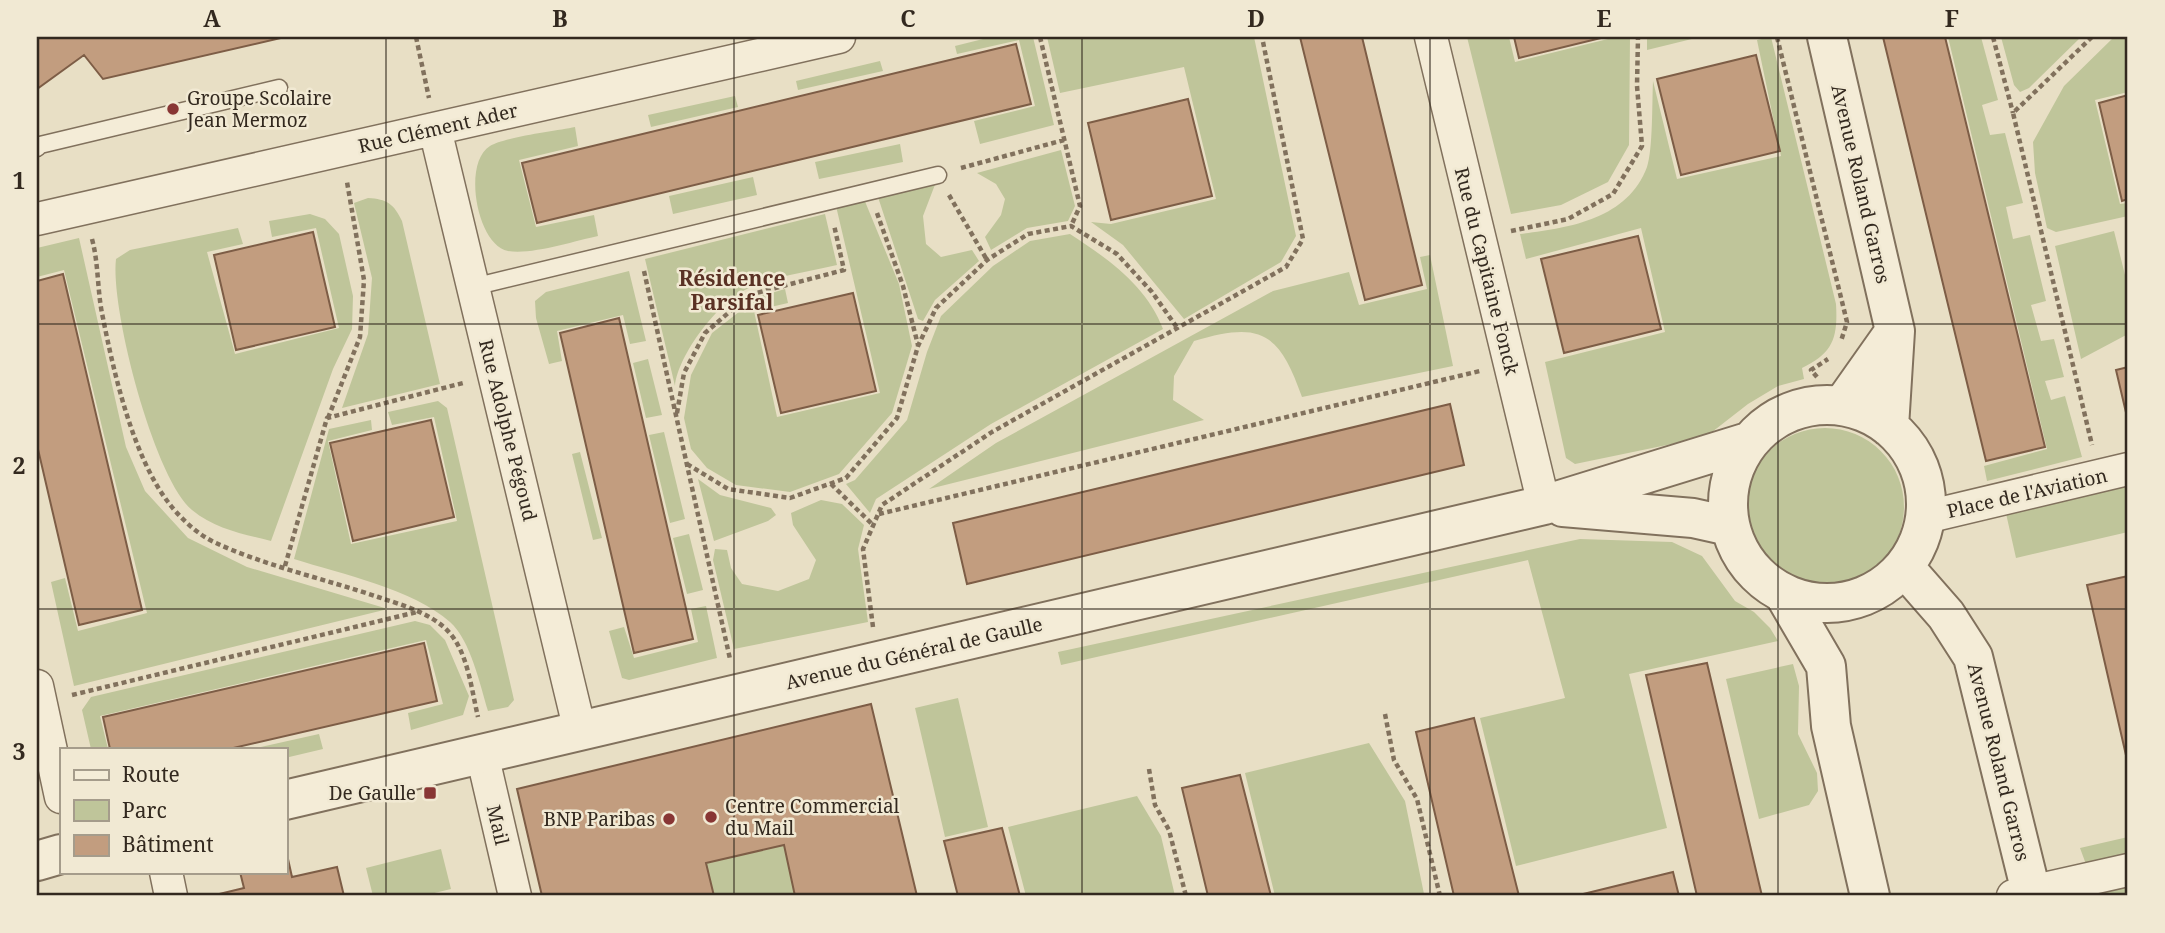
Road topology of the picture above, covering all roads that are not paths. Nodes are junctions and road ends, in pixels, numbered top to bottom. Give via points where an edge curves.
1 (839, 37) edge
2 (1430, 37) edge
3 (1827, 37) edge
4 (279, 88) dead end
5 (435, 129) junction
6 (37, 148) edge
7 (938, 175) road end
8 (38, 215) edge
9 (473, 287) junction
10 (1895, 331) junction
11 (1842, 406) junction
12 (1889, 427) junction
13 (1748, 442) junction
14 (2114, 473) edge
15 (1544, 505) junction
16 (1926, 517) junction
17 (1729, 526) junction
18 (1904, 567) junction
19 (1784, 594) junction
20 (38, 695) edge
21 (580, 731) junction
22 (481, 737) junction
23 (60, 793) edge
24 (287, 799) edge
25 (60, 854) edge
26 (37, 861) edge
27 (2128, 870) edge
28 (166, 874) edge
29 (2025, 895) edge
30 (171, 896) edge
31 (515, 896) edge
32 (1870, 896) edge

1 - 5 street, Rue Clément Ader
2 - 15 street, Rue du Capitaine Fonck
3 - 10 street, Avenue Roland Garros
4 - 6 lane
5 - 8 street, Rue Clément Ader
5 - 9 street, Rue Adolphe Pégoud
7 - 9 lane
9 - 21 street, Rue Adolphe Pégoud
10 - 11 street
10 - 12 street, Avenue Roland Garros
11 - 12 street, Place de l'Aviation via 1867,413
11 - 13 street, Place de l'Aviation via 1800,408 1772,422
12 - 16 street, Place de l'Aviation via 1920,467
13 - 15 street, Avenue du Général de Gaulle
13 - 17 street, Place de l'Aviation via 1730,482
14 - 16 street, Place de l'Aviation
15 - 17 street, Avenue du Général de Gaulle via 1693,518
15 - 21 street, Avenue du Général de Gaulle
16 - 18 street, Place de l'Aviation via 1919,543
17 - 19 street, Place de l'Aviation via 1755,573
18 - 19 street, Place de l'Aviation via 1862,598 1809,602
18 - 29 street, Avenue Roland Garros via 1946,615 1973,657
19 - 32 street via 1826,666 1831,726
20 - 23 street
21 - 22 street, Avenue du Général de Gaulle
22 - 24 street, Avenue du Général de Gaulle
22 - 31 street, Mail
25 - 26 street
27 - 29 street
28 - 30 street

